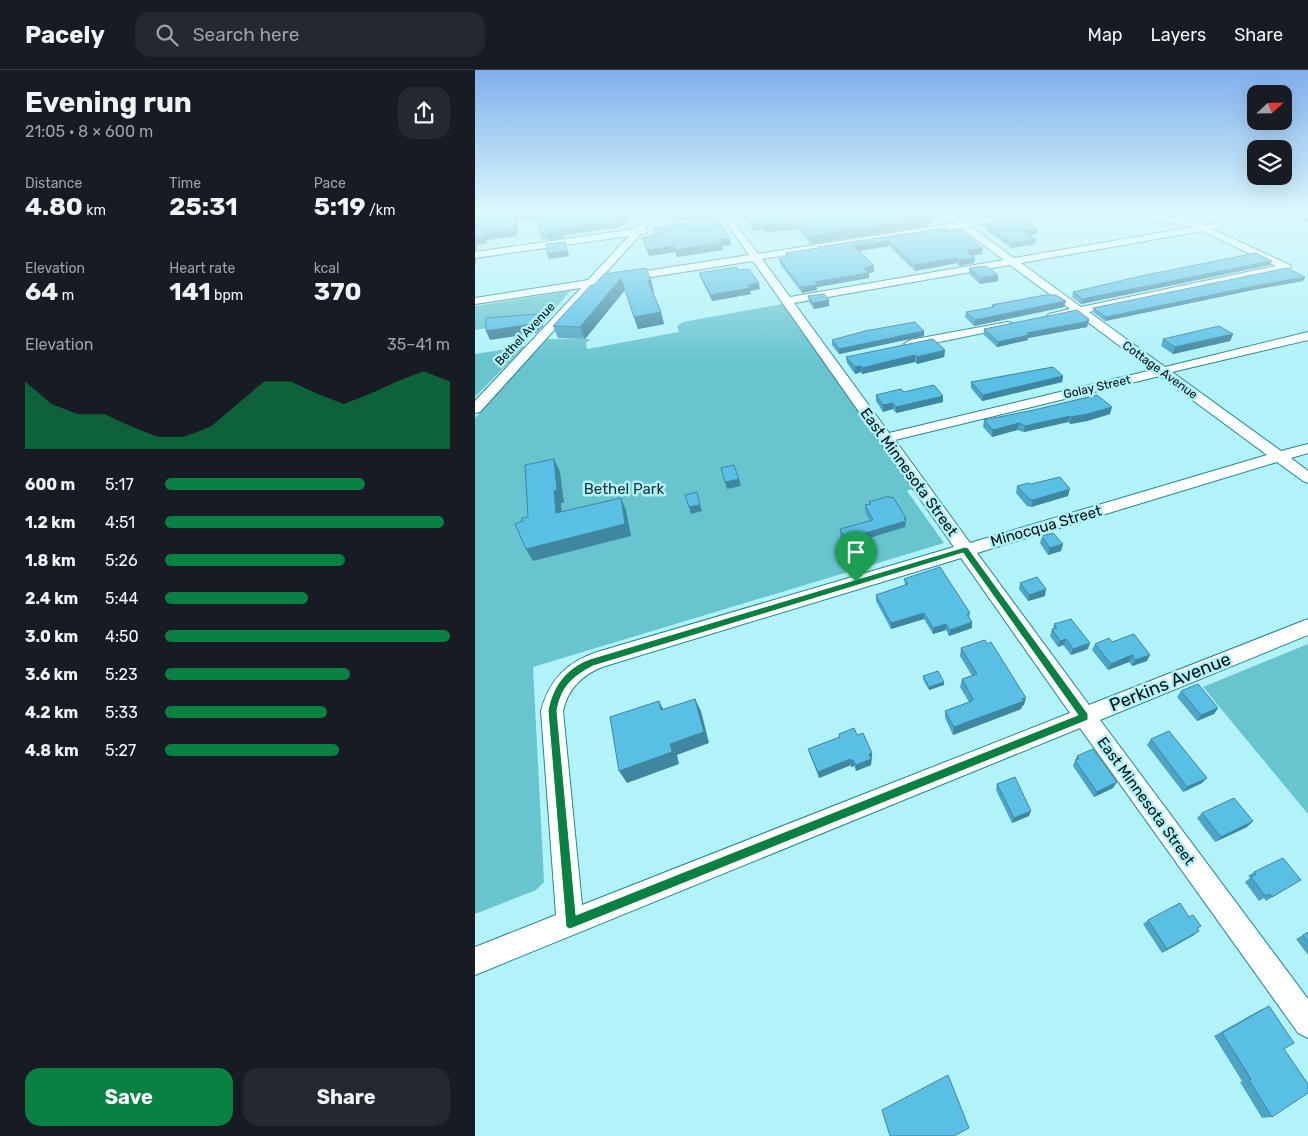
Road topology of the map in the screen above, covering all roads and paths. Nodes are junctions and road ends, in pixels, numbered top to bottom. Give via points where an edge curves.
1 (612, 262) edge
2 (727, 262) edge
3 (759, 262) edge
4 (1012, 262) joint
5 (1275, 262) edge
6 (592, 284) junction
7 (475, 301) edge
8 (787, 301) junction
9 (1079, 310) junction
10 (1041, 318) edge
11 (1022, 322) edge
12 (1308, 336) edge
13 (897, 347) edge
14 (1161, 372) junction
15 (475, 409) edge
16 (885, 438) junction
17 (1308, 448) edge
18 (1279, 457) junction
19 (1308, 478) edge
20 (965, 550) junction
21 (1308, 627) edge
22 (1085, 717) junction
23 (570, 923) junction
24 (475, 961) edge
25 (1308, 1023) edge

1 - 6 street, Bethel Avenue
2 - 6 street
3 - 8 street, East Minnesota Street
4 - 8 street
4 - 9 street, Cottage Avenue
5 - 9 street via 1286,267
6 - 7 street
6 - 15 street, Bethel Avenue
8 - 16 street, East Minnesota Street via 835,360
9 - 10 street
9 - 14 street, Cottage Avenue
11 - 13 street
12 - 14 street, Golay Street
14 - 16 street, Golay Street
14 - 18 street, Cottage Avenue
16 - 20 street, East Minnesota Street
17 - 18 street, Minocqua Street
18 - 19 street, Cottage Avenue
18 - 20 street, Minocqua Street
20 - 22 street, East Minnesota Street
20 - 23 street, Minocqua Street via 597,660 565,680 557,692 552,711
21 - 22 street, Perkins Avenue
22 - 23 street, Perkins Avenue
22 - 25 street, East Minnesota Street
23 - 24 street, Perkins Avenue

